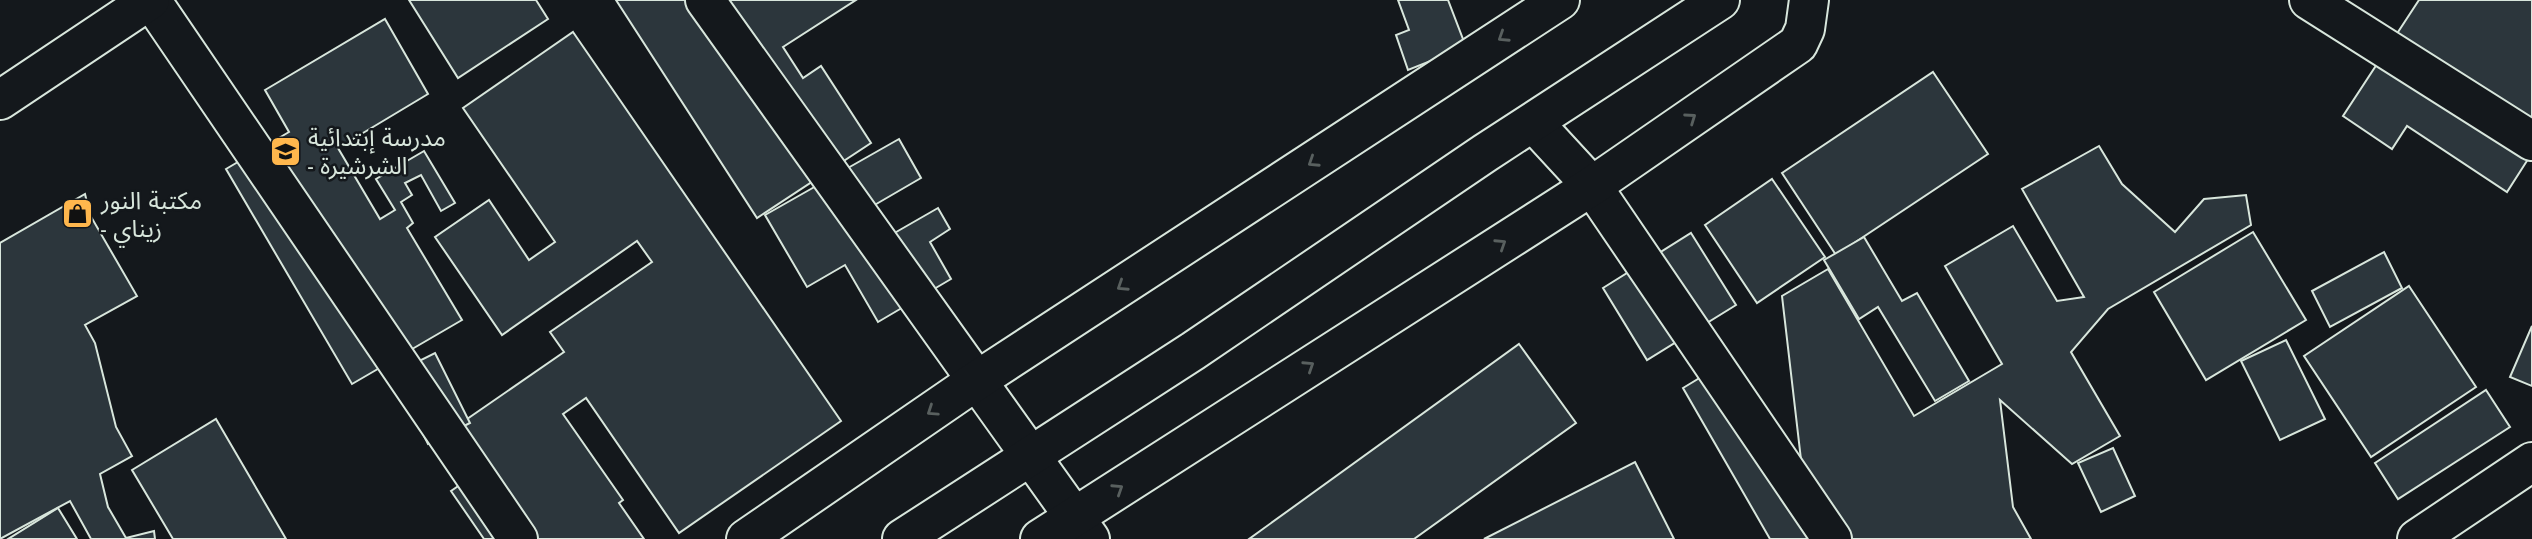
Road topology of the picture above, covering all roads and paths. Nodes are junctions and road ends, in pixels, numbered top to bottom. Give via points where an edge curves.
1 (150, 0) edge
2 (705, 0) edge
3 (1560, 0) edge
4 (1720, 0) edge
5 (1809, 0) edge
6 (2309, 0) edge
7 (0, 100) edge
8 (1534, 123) junction
9 (2532, 141) edge
10 (1591, 186) junction
11 (976, 382) junction
12 (1031, 456) junction
13 (2532, 461) edge
14 (1082, 528) edge
15 (518, 539) edge
16 (746, 539) edge
17 (902, 539) edge
18 (1040, 539) edge
19 (1832, 539) edge
20 (2417, 539) edge

1 - 7 street
1 - 15 street
2 - 11 street
3 -> 11 street
4 - 8 street
10 -> 5 street via 1798,44
6 - 9 street
8 - 10 street
8 - 12 street
14 -> 10 street
10 - 19 street
11 - 12 street
11 -> 16 street
12 - 14 street
12 - 17 street
13 - 20 street
14 - 18 street

